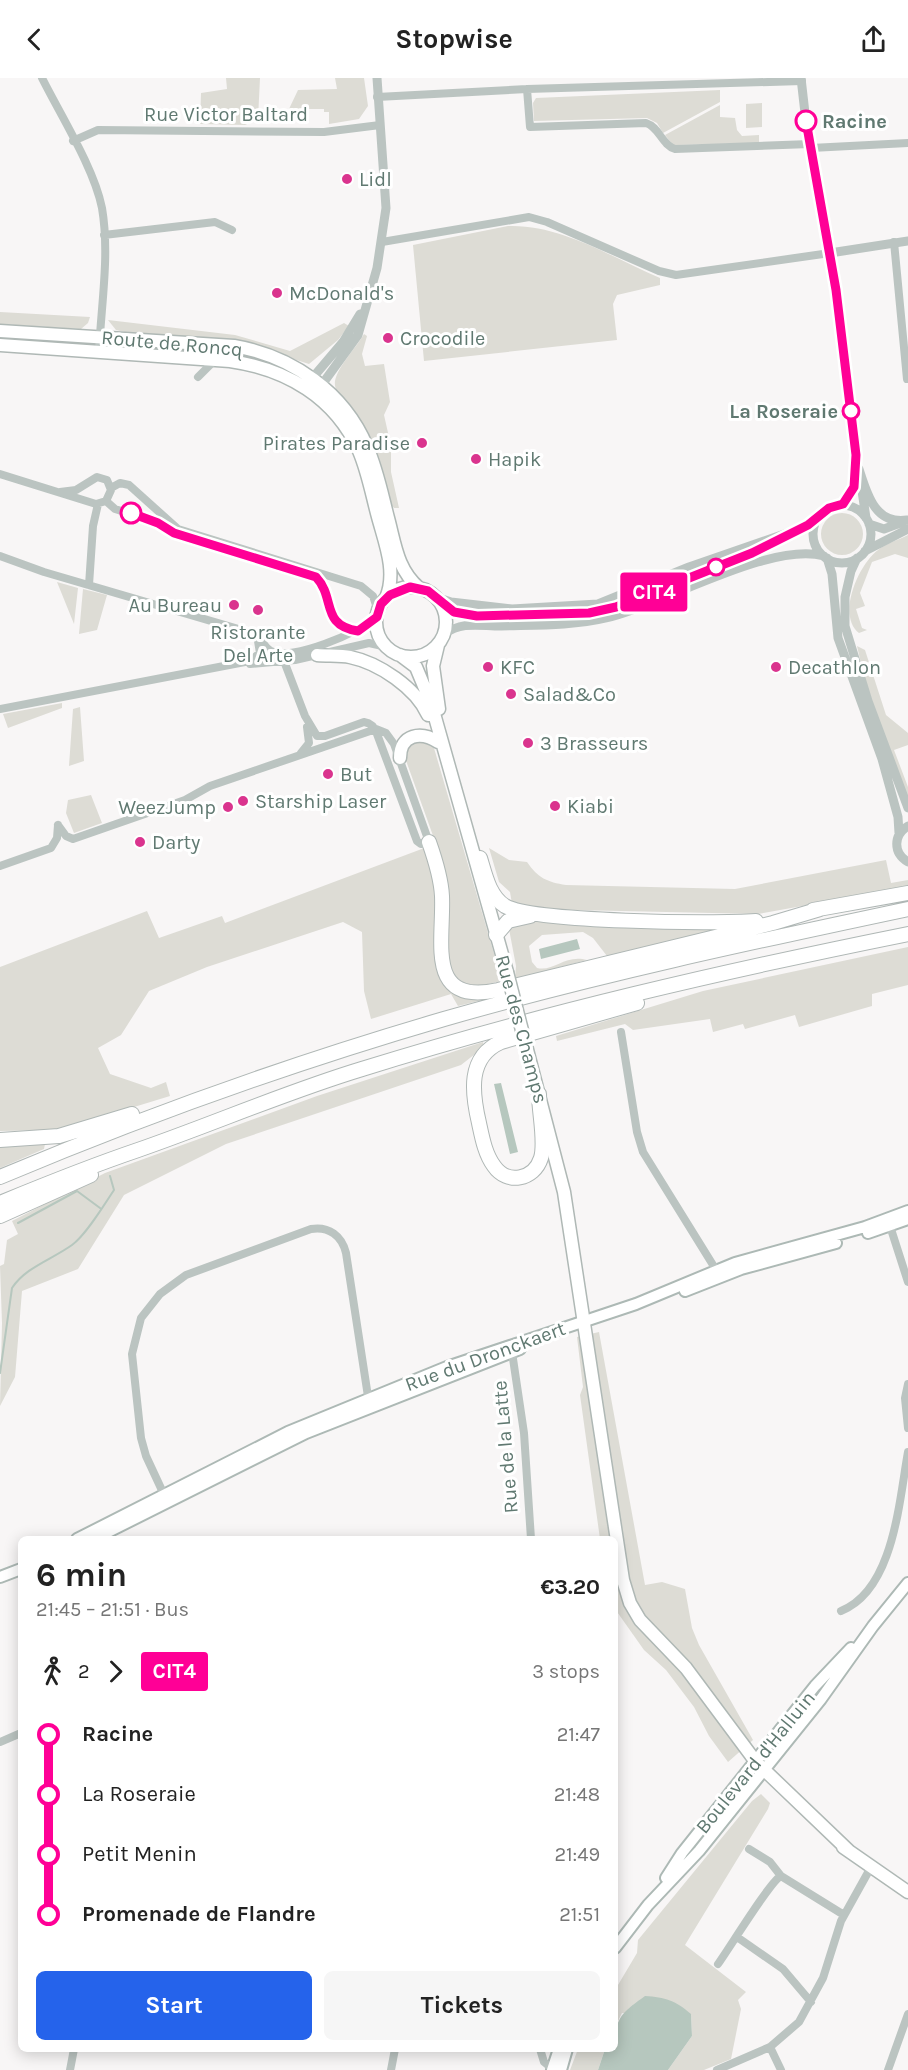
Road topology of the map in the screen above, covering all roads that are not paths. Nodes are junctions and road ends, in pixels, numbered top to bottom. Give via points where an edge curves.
1 (42, 78) edge
2 (377, 78) edge
3 (731, 80) edge
4 (801, 80) edge
5 (528, 89) junction
6 (377, 97) junction
7 (380, 125) junction
8 (73, 141) junction
9 (908, 143) edge
10 (810, 146) junction
11 (232, 230) dead end
12 (104, 235) junction
13 (908, 241) edge
14 (382, 242) junction
15 (894, 242) junction
16 (830, 253) junction
17 (0, 331) edge
18 (100, 337) junction
19 (0, 345) edge
20 (237, 347) junction
21 (99, 352) junction
22 (214, 360) junction
23 (198, 378) dead end
24 (907, 379) edge
25 (313, 386) junction
26 (856, 455) junction
27 (859, 469) junction
28 (0, 474) edge
29 (86, 484) junction
30 (111, 488) junction
31 (60, 492) junction
32 (89, 501) junction
33 (102, 502) junction
34 (840, 506) junction
35 (818, 517) junction
36 (867, 522) junction
37 (908, 523) edge
38 (860, 555) junction
39 (0, 556) edge
40 (825, 557) junction
41 (89, 585) junction
42 (419, 588) junction
43 (436, 597) junction
44 (386, 598) junction
45 (378, 614) junction
46 (358, 631) junction
47 (251, 633) junction
48 (441, 640) junction
49 (387, 647) junction
50 (400, 655) junction
51 (317, 656) junction
52 (284, 661) junction
53 (237, 664) junction
54 (0, 709) edge
55 (305, 716) junction
56 (375, 729) junction
57 (438, 742) junction
58 (300, 753) junction
59 (400, 758) junction
60 (449, 765) junction
61 (908, 808) edge
62 (908, 826) edge
63 (899, 833) junction
64 (429, 842) junction
65 (480, 858) junction
66 (908, 862) edge
67 (0, 866) edge
68 (481, 878) junction
69 (908, 892) edge
70 (820, 909) junction
71 (908, 909) edge
72 (544, 915) junction
73 (908, 934) edge
74 (496, 935) junction
75 (780, 961) junction
76 (621, 1032) dead end
77 (238, 1085) junction
78 (539, 1094) junction
79 (0, 1140) edge
80 (0, 1177) edge
81 (3, 1210) edge
82 (908, 1211) edge
83 (908, 1219) edge
84 (890, 1226) junction
85 (0, 1228) edge
86 (718, 1273) junction
87 (908, 1282) edge
88 (587, 1323) junction
89 (512, 1352) junction
90 (908, 1384) edge
91 (369, 1403) junction
92 (908, 1428) edge
93 (908, 1452) edge
94 (166, 1499) junction
95 (84, 1536) edge
96 (99, 1536) edge
97 (531, 1536) edge
98 (617, 1536) edge
99 (618, 1546) edge
100 (18, 1569) edge
101 (4, 1576) edge
102 (908, 1583) edge
103 (841, 1611) dead end
104 (18, 1734) edge
105 (0, 1742) edge
106 (758, 1768) junction
107 (749, 1849) dead end
108 (871, 1867) junction
109 (781, 1876) junction
110 (908, 1892) edge
111 (844, 1915) junction
112 (737, 1937) junction
113 (618, 1944) edge
114 (718, 1964) dead end
115 (811, 2002) junction
116 (908, 2013) edge
117 (770, 2048) junction
118 (73, 2052) edge
119 (394, 2052) edge
120 (541, 2052) edge
121 (558, 2052) edge
122 (565, 2052) edge
123 (70, 2070) edge
124 (391, 2070) edge
125 (554, 2070) edge
126 (717, 2070) edge
127 (781, 2070) edge
128 (888, 2070) edge

1 - 8 street
2 - 6 street
3 - 4 street
3 - 5 street
4 - 10 street
5 - 6 street
5 - 10 street via 530,128 646,123 675,149
6 - 7 street
7 - 8 street, Rue Victor Baltard via 324,132 98,130
7 - 14 street via 386,208
8 - 12 street via 98,192
9 - 10 street
10 - 16 street
11 - 12 street via 214,222
12 - 18 street
13 - 15 street
14 - 16 street via 523,217 547,222 676,275
14 - 25 street via 358,335
15 - 16 street
15 - 24 street
16 - 26 street
17 - 18 main road, Route de Roncq
18 - 20 main road, Route de Roncq
18 - 21 street
19 - 21 main road, Route de Roncq
20 - 22 street
20 - 25 main road, Route de Roncq via 279,358
21 - 22 main road, Route de Roncq
22 - 23 street
22 - 25 main road, Route de Roncq via 267,369
25 - 42 main road, Route de Roncq via 344,409 366,445 402,568
25 - 44 main road, Route de Roncq via 360,455 387,550 391,579
26 - 27 street
26 - 34 street via 854,487
27 - 36 street
27 - 37 street via 878,512 891,520
28 - 31 street
29 - 30 street via 99,477 107,480
29 - 31 street
29 - 32 street via 84,492
30 - 33 street
30 - 45 street via 122,483 129,485 181,531 361,586 373,596
31 - 32 street
32 - 33 street
33 - 41 street via 93,526
33 - 46 street via 174,533 316,577 337,623
34 - 35 street via 829,508
34 - 36 street via 853,508
35 - 40 street via 813,539
35 - 43 street via 799,529 598,604 512,609
36 - 37 street via 884,529
36 - 38 street via 869,541
37 - 38 street
38 - 40 street via 842,563
38 - 61 street via 851,571 845,597 845,626
39 - 41 street
40 - 48 street via 803,553 771,558 600,620 471,624 458,626
40 - 63 street via 832,574 838,638 882,759
41 - 47 street
42 - 43 main road
42 - 44 main road via 401,588
43 - 48 main road via 446,615
44 - 45 main road
45 - 46 street
45 - 49 main road via 378,631
46 - 47 street via 323,645 281,653 270,651 258,635
47 - 53 street via 259,643 260,653 254,660
48 - 50 main road via 420,656
48 - 65 main road, Rue des Champs via 433,662 436,692
49 - 50 main road
49 - 51 street via 369,644
50 - 60 main road, Rue des Champs via 418,671
51 - 52 street
51 - 57 main road via 354,658 406,686 422,703
52 - 53 street
52 - 55 street
53 - 54 street
55 - 56 street via 319,737 364,722
55 - 58 street via 310,740
56 - 58 street
56 - 59 street via 389,736
56 - 64 street via 417,841
57 - 59 main road via 426,735 414,735 404,742
57 - 60 main road
58 - 67 street via 185,800 73,838 66,836 58,825 51,848
59 - 64 street
60 - 68 main road, Rue des Champs
62 - 63 street
63 - 66 street via 897,850
64 - 70 highway via 441,888 444,970 453,986 471,993 498,990
65 - 68 main road, Rue des Champs
65 - 72 highway via 489,885 501,903
68 - 74 main road, Rue des Champs
69 - 70 highway
70 - 72 highway via 753,921
71 - 77 highway via 548,991
72 - 74 highway via 516,917
73 - 75 highway
74 - 78 main road, Rue des Champs, bridge
75 - 78 highway via 492,1047 475,1071 475,1104 487,1152 505,1176 529,1175 540,1161
75 - 81 highway via 551,1015 416,1052 262,1102 138,1150
76 - 86 street via 643,1152
77 - 79 highway via 196,1093 68,1134
77 - 80 highway
78 - 88 main road, Rue des Champs via 580,1246
81 - 85 highway
82 - 86 main road, Rue du Dronckaert
83 - 84 main road, Rue du Dronckaert
84 - 86 main road, Rue du Dronckaert
84 - 87 street
86 - 88 main road, Rue du Dronckaert
88 - 89 main road, Rue du Dronckaert
88 - 91 main road, Rue du Dronckaert via 484,1353
88 - 98 main road, Rue des Champs via 601,1384
89 - 91 main road, Rue du Dronckaert
89 - 97 street, Rue de la Latte via 524,1433
90 - 92 street
91 - 94 main road, Rue du Dronckaert
91 - 94 street via 346,1253 337,1235 311,1228 194,1271 172,1284 149,1306 138,1325 132,1348 142,1445
93 - 103 street via 883,1565 865,1595
94 - 95 main road, Rue du Dronckaert
94 - 96 main road, Rue du Dronckaert
99 - 106 main road, Rue des Champs via 630,1603 649,1631 694,1680 720,1726
100 - 101 main road
102 - 106 main road, Boulevard d'Halluin via 831,1686
104 - 105 street
106 - 108 main road, Rue des Champs via 817,1828
106 - 113 main road, Boulevard d'Halluin via 682,1853
107 - 109 street via 770,1862
108 - 110 main road, Rue des Champs
108 - 111 street
109 - 111 street
109 - 112 street via 771,1883
111 - 115 street
112 - 114 street
112 - 115 street via 783,1969
115 - 117 street via 796,2026
116 - 128 street
117 - 126 street
117 - 127 street
118 - 123 street
119 - 124 street
120 - 125 street
121 - 125 main road
122 - 125 main road

